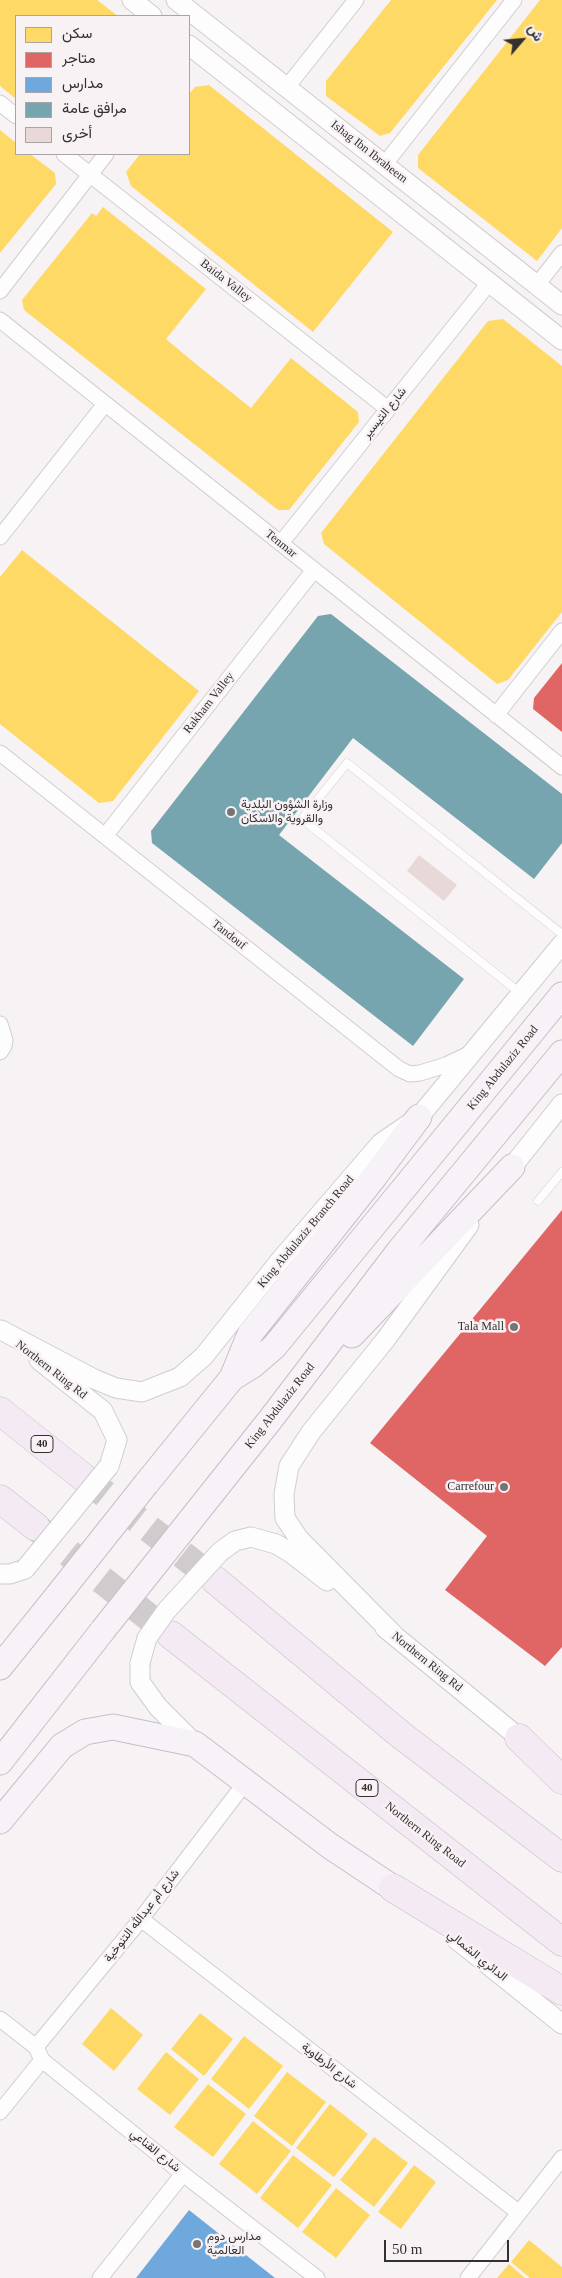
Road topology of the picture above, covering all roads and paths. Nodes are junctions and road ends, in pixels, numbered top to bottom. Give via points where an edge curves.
1 (132, 0) edge
2 (176, 0) edge
3 (356, 0) edge
4 (514, 0) edge
5 (151, 15) edge
6 (190, 47) edge
7 (287, 88) junction
8 (0, 103) edge
9 (15, 115) edge
10 (65, 155) edge
11 (105, 155) edge
12 (384, 164) junction
13 (90, 174) junction
14 (562, 253) edge
15 (489, 283) junction
16 (536, 285) junction
17 (0, 291) edge
18 (562, 305) edge
19 (0, 320) edge
20 (562, 340) edge
21 (105, 404) junction
22 (388, 409) junction
23 (0, 537) edge
24 (281, 543) junction
25 (314, 570) junction
26 (562, 631) edge
27 (496, 715) junction
28 (0, 753) edge
29 (562, 767) edge
30 (105, 836) junction
31 (562, 934) edge
32 (562, 944) edge
33 (521, 993) junction
34 (562, 995) edge
35 (0, 1024) edge
36 (0, 1052) edge
37 (470, 1053) junction
38 (562, 1053) edge
39 (562, 1104) edge
40 (419, 1117) junction
41 (512, 1167) junction
42 (562, 1172) edge
43 (538, 1201) dead end
44 (1, 1330) edge
45 (232, 1378) junction
46 (0, 1411) edge
47 (270, 1420) junction
48 (83, 1476) tunnel mouth
49 (0, 1498) edge
50 (36, 1527) tunnel mouth
51 (0, 1574) edge
52 (215, 1580) tunnel mouth
53 (171, 1634) tunnel mouth
54 (394, 1635) junction
55 (0, 1667) edge
56 (519, 1738) junction
57 (195, 1744) junction
58 (0, 1762) edge
59 (562, 1772) edge
60 (562, 1780) edge
61 (245, 1783) junction
62 (0, 1821) edge
63 (562, 1858) edge
64 (393, 1888) junction
65 (141, 1919) junction
66 (562, 1942) edge
67 (562, 1991) edge
68 (0, 2019) edge
69 (562, 2024) edge
70 (39, 2054) junction
71 (0, 2112) edge
72 (562, 2158) edge
73 (183, 2174) junction
74 (518, 2212) junction
75 (100, 2278) edge
76 (317, 2278) edge
77 (468, 2278) edge

1 - 5 street
2 - 7 street, Ishag Ibn Ibraheem
3 - 7 street
4 - 12 street
6 - 15 street
7 - 12 street, Ishag Ibn Ibraheem
8 - 9 street
10 - 13 street, Baida Valley
11 - 13 street
12 - 16 street, Ishag Ibn Ibraheem
13 - 17 street
13 - 22 street, Baida Valley
14 - 16 street
15 - 20 street
15 - 22 street, شارع التيسير
16 - 18 street, Ishag Ibn Ibraheem
19 - 21 street, Tenmar
21 - 23 street
21 - 24 street, Tenmar
22 - 24 street, شارع التيسير
24 - 25 street, Tenmar
25 - 27 street, Tenmar
25 - 30 street, Rakham Valley
26 - 27 street
27 - 29 street, Tenmar
28 - 30 street, Tandouf
30 - 37 street, Tandouf via 399,1069 410,1074 420,1073
31 - 33 lane via 347,763 302,819
32 - 33 street, King Abdulaziz Branch Road
33 - 37 street, King Abdulaziz Branch Road
34 - 45 main road, King Abdulaziz Road via 274,1347
35 - 36 street via 5,1040
37 - 40 street, King Abdulaziz Branch Road
38 - 47 main road, King Abdulaziz Road via 399,1251
39 - 41 street
40 - 44 street, King Abdulaziz Branch Road via 381,1143 282,1258 204,1356 180,1377 142,1392 116,1388
40 - 45 main road via 250,1334
41 - 47 main road
41 - 54 street via 289,1466 284,1494 285,1518 299,1539
42 - 43 lane
44 - 51 street, Northern Ring Rd, bridge via 103,1411 117,1440 109,1466 25,1569
45 - 55 main road, King Abdulaziz Road, bridge
46 - 48 highway, 40
47 - 58 main road, King Abdulaziz Road, bridge
49 - 50 highway
52 - 63 highway via 401,1735
53 - 66 highway, Northern Ring Road / 40
54 - 56 street, Northern Ring Rd
54 - 57 street, Northern Ring Rd, bridge via 276,1544 251,1537 234,1541 167,1610 147,1638 140,1663 140,1682 158,1707
56 - 59 street, Northern Ring Rd
56 - 60 highway
57 - 61 main road
57 - 62 main road via 113,1727 85,1732 62,1746
61 - 64 main road
61 - 65 street, شارع أم عبدالله التنوخية
64 - 67 highway
64 - 69 street, الدائري الشمالي
65 - 70 street, شارع أم عبدالله التنوخية
65 - 74 street, شارع الأرطاوية
68 - 70 street, شارع القناعي
70 - 71 street, شارع أم عبدالله التنوخية
70 - 73 street, شارع القناعي
72 - 74 street
73 - 75 street
73 - 76 street, شارع القناعي
74 - 77 street

